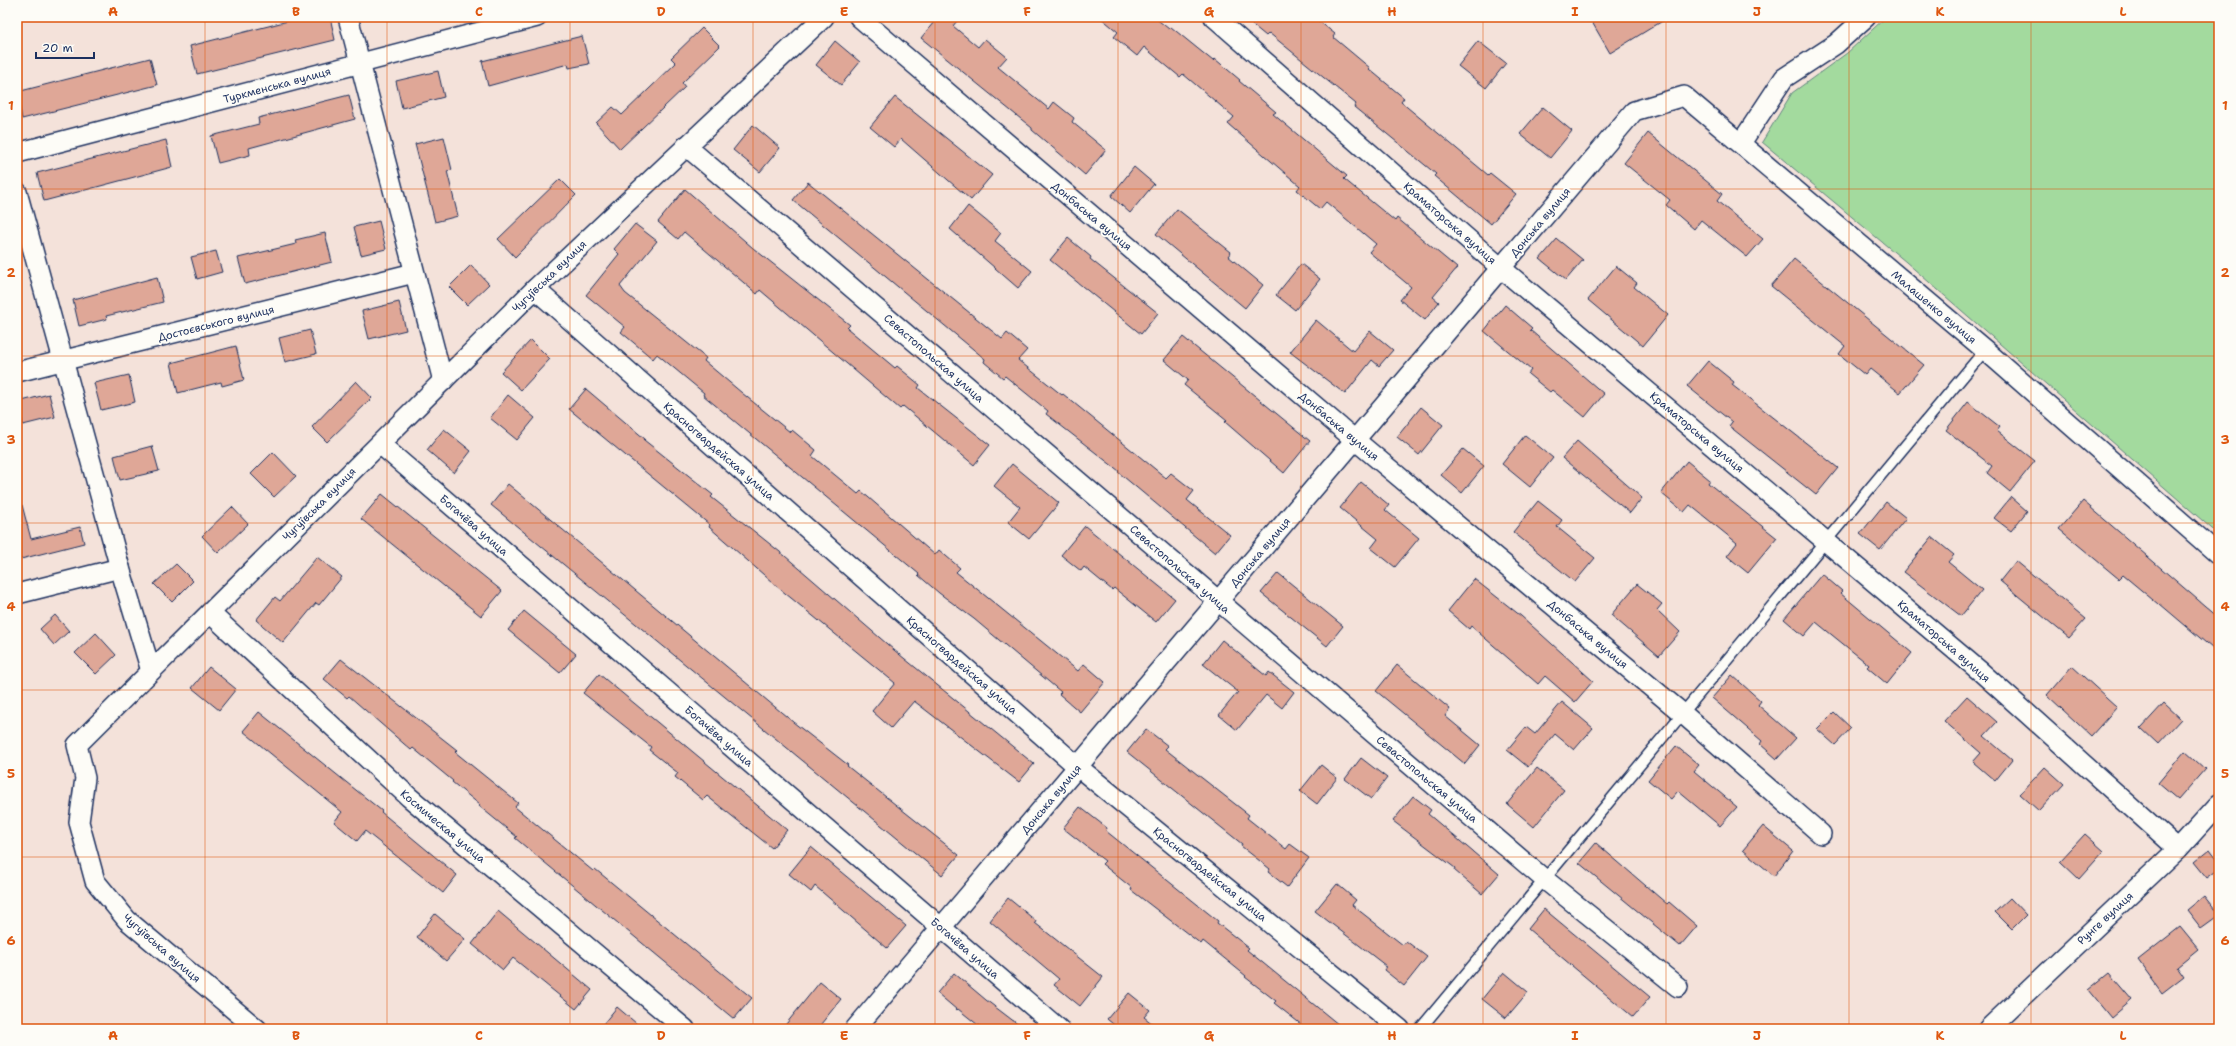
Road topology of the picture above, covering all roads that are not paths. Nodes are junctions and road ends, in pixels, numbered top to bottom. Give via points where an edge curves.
1 (348, 17) edge
2 (537, 17) edge
3 (824, 17) edge
4 (859, 17) edge
5 (1214, 17) edge
6 (1866, 17) edge
7 (360, 63) junction
8 (1634, 111) joint
9 (1741, 143) junction
10 (686, 146) junction
11 (17, 153) edge
12 (17, 192) edge
13 (1501, 268) junction
14 (414, 273) junction
15 (535, 290) junction
16 (1984, 350) junction
17 (64, 361) junction
18 (17, 372) edge
19 (443, 381) junction
20 (1355, 440) junction
21 (380, 444) junction
22 (1826, 540) junction
23 (2219, 556) edge
24 (120, 568) junction
25 (17, 594) edge
26 (1218, 601) junction
27 (210, 613) junction
28 (151, 671) junction
29 (1682, 713) junction
30 (1078, 767) junction
31 (2219, 804) edge
32 (1821, 834) dead end
33 (2178, 849) junction
34 (1544, 879) junction
35 (942, 928) junction
36 (1678, 987) dead end
37 (257, 1029) edge
38 (685, 1029) edge
39 (855, 1029) edge
40 (1059, 1029) edge
41 (1400, 1029) edge
42 (1420, 1029) edge
43 (1988, 1029) edge

1 - 7 street
2 - 7 street, Туркменська вулиця
3 - 10 street, Чугуївська вулиця
4 - 20 street, Донбаська вулиця
5 - 13 street, Краматорська вулиця
6 - 9 street via 1836,44 1784,78
7 - 11 street, Туркменська вулиця
7 - 14 street
8 - 9 street, Малашенко вулиця via 1684,96
8 - 13 street, Донська вулиця
9 - 16 street, Малашенко вулиця
10 - 15 street, Чугуївська вулиця
10 - 26 street, Севастопольская улица
12 - 17 street
13 - 20 street, Донська вулиця
13 - 22 street, Краматорська вулиця
14 - 17 street, Достоєвського вулиця
14 - 19 street
15 - 19 street, Чугуївська вулиця
15 - 30 street, Красногвардейская улица
16 - 22 lane
16 - 23 street, Малашенко вулиця
17 - 18 street, Достоєвського вулиця
17 - 24 street
19 - 21 street, Чугуївська вулиця
20 - 26 street, Донська вулиця
20 - 29 street, Донбаська вулиця
21 - 27 street, Чугуївська вулиця
21 - 35 street, Богачёва улица
22 - 29 lane
22 - 33 street, Краматорська вулиця via 1981,672
24 - 25 street
24 - 28 street
26 - 30 street, Донська вулиця
26 - 34 street, Севастопольская улица
27 - 28 street, Чугуївська вулиця
27 - 38 street, Космическая улица via 409,797
28 - 37 street, Чугуївська вулиця via 77,745 85,778 79,822 96,881 127,920
29 - 32 street, Донбаська вулиця
29 - 34 lane
30 - 35 street, Донська вулиця
30 - 41 street, Красногвардейская улица
31 - 33 street, Рунге вулиця
33 - 43 street, Рунге вулиця
34 - 36 street, Севастопольская улица
34 - 42 lane
35 - 39 street, Донська вулиця
35 - 40 street, Богачёва улица

